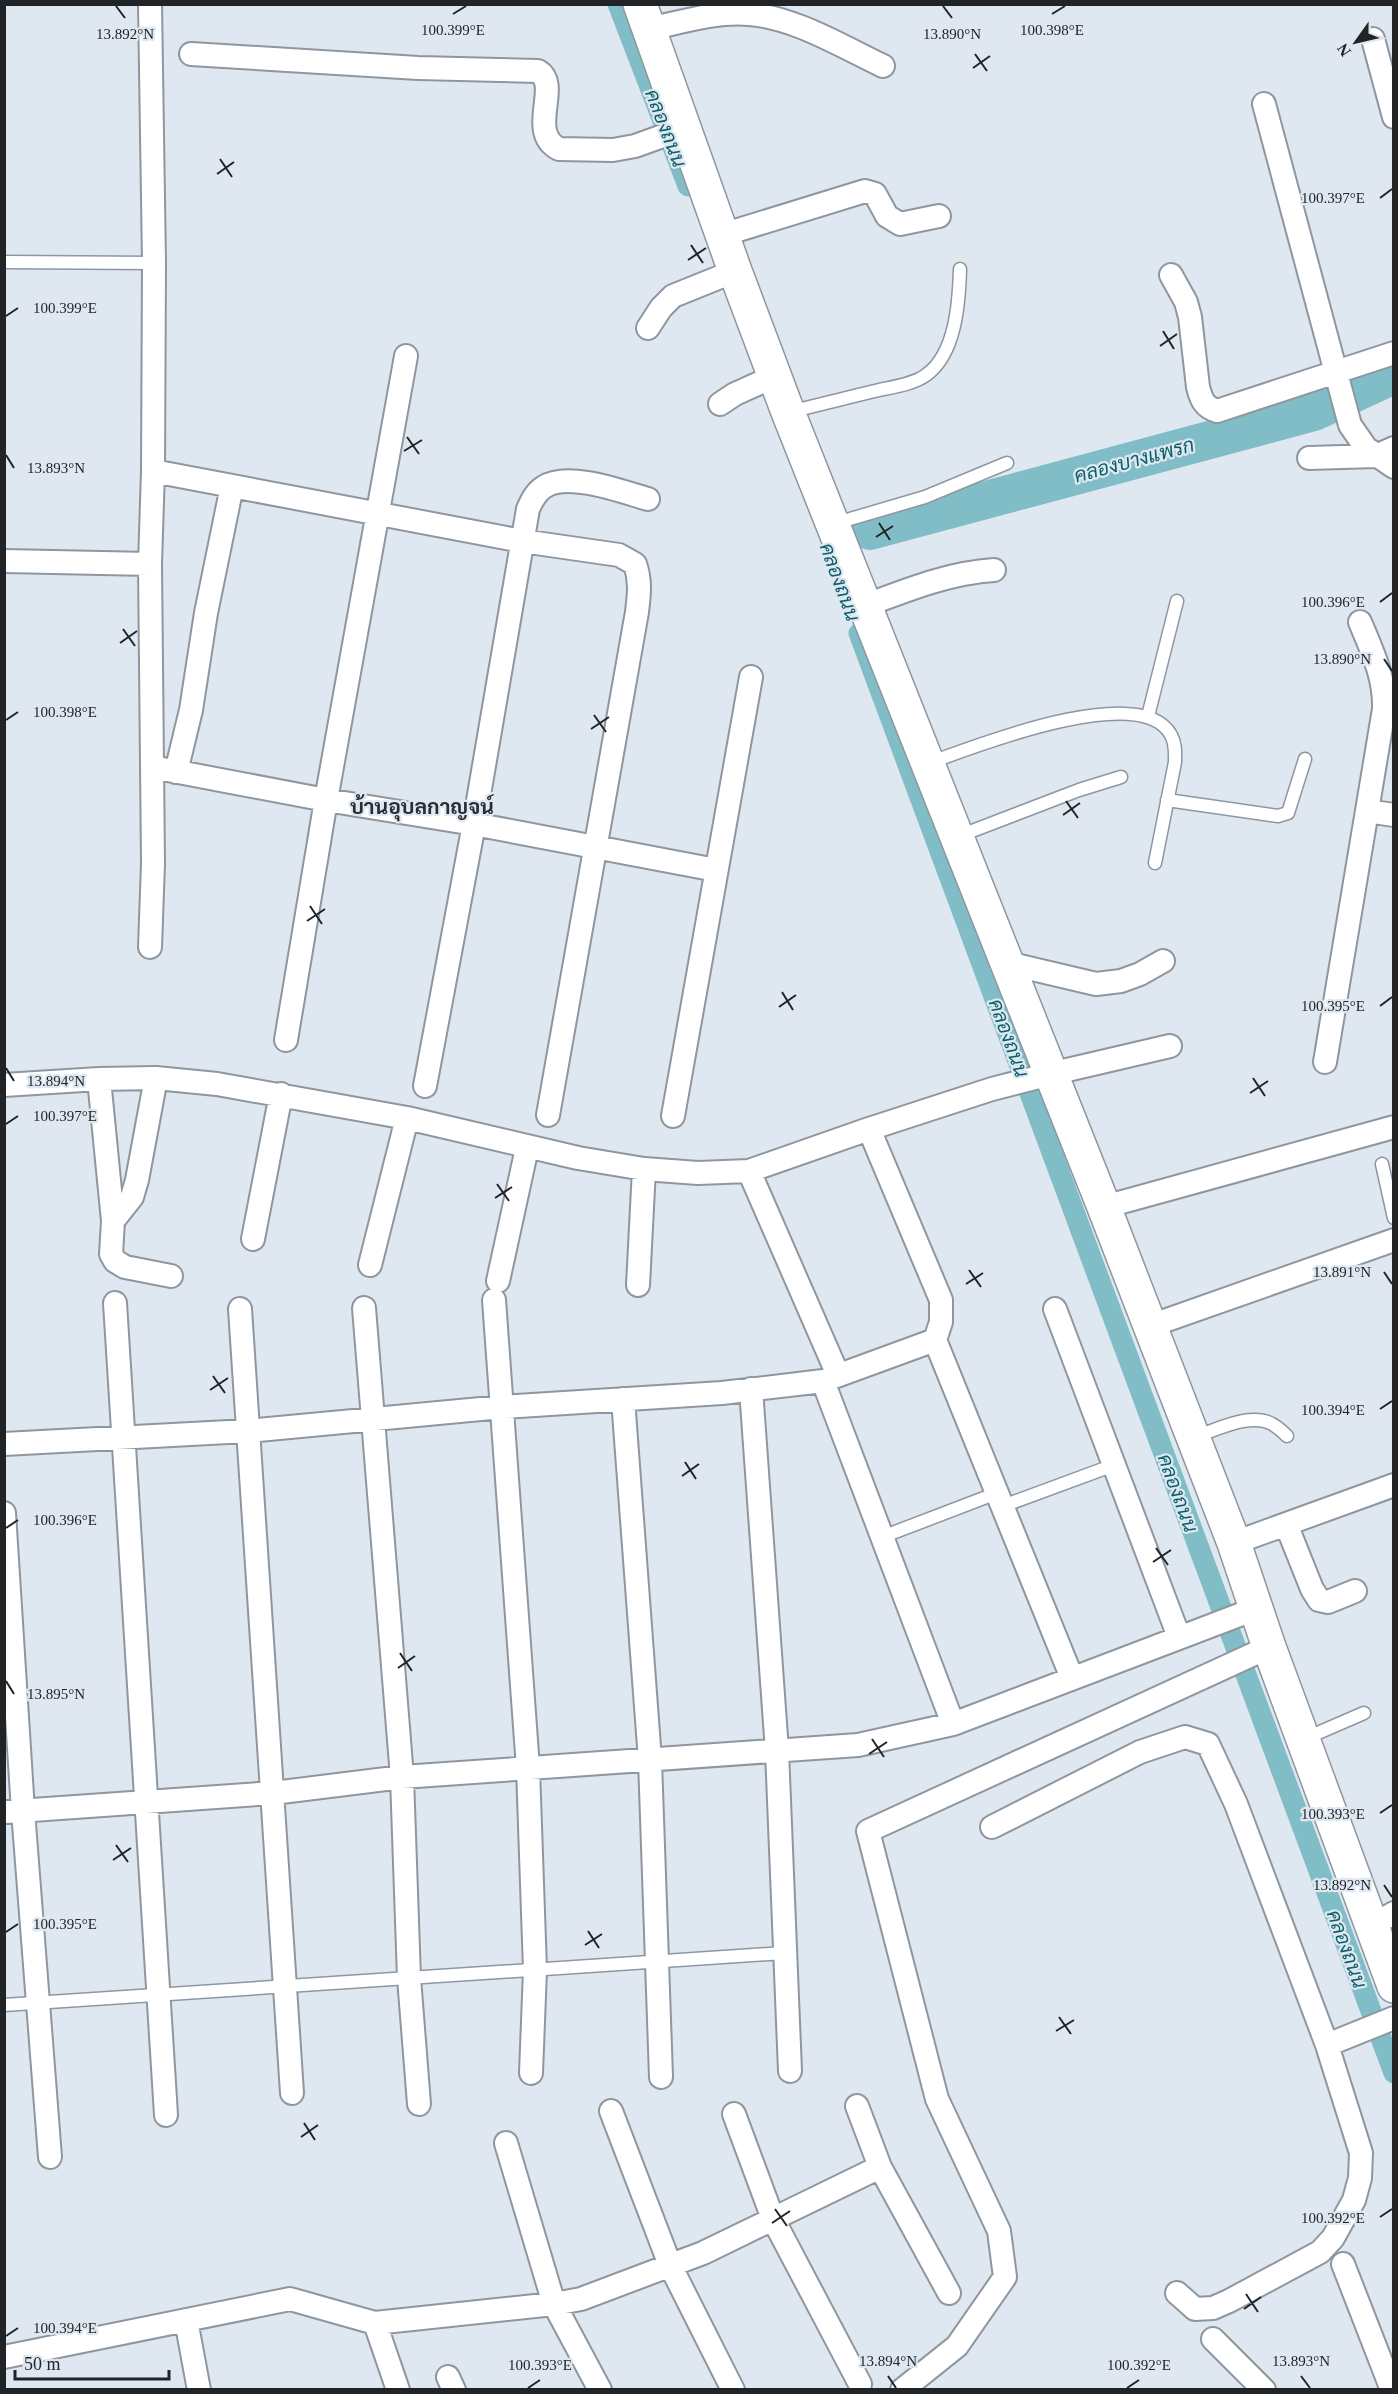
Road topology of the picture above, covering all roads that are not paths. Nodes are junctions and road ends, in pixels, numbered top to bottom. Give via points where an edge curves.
1 (150, 4) edge
2 (644, 17) edge
3 (1373, 39) dead end
4 (191, 54) dead end
5 (883, 66) dead end
6 (1264, 104) dead end
7 (1394, 117) edge
8 (678, 131) junction
9 (939, 216) dead end
10 (722, 235) junction
11 (4, 262) edge
12 (154, 263) junction
13 (960, 269) dead end
14 (730, 273) junction
15 (1171, 274) dead end
16 (648, 328) dead end
17 (1394, 353) edge
18 (406, 356) dead end
19 (1338, 377) junction
20 (769, 379) junction
21 (728, 399) dead end
22 (788, 412) junction
23 (1388, 457) edge
24 (1308, 458) dead end
25 (1007, 463) dead end
26 (153, 471) junction
27 (232, 486) junction
28 (648, 499) dead end
29 (378, 514) junction
30 (832, 524) junction
31 (522, 541) junction
32 (4, 561) edge
33 (150, 564) junction
34 (994, 570) dead end
35 (1177, 601) dead end
36 (864, 606) junction
37 (1360, 622) dead end
38 (751, 677) dead end
39 (1148, 717) junction
40 (1305, 759) dead end
41 (927, 764) junction
42 (152, 767) junction
43 (176, 772) junction
44 (1121, 777) dead end
45 (326, 800) junction
46 (1167, 800) junction
47 (1367, 811) junction
48 (1394, 815) edge
49 (474, 824) junction
50 (956, 838) junction
51 (595, 847) junction
52 (1155, 863) dead end
53 (716, 870) junction
54 (150, 947) dead end
55 (1163, 961) dead end
56 (1007, 963) junction
57 (286, 1040) dead end
58 (1170, 1046) dead end
59 (1324, 1062) dead end
60 (1042, 1076) junction
61 (156, 1078) junction
62 (99, 1079) junction
63 (4, 1085) edge
64 (424, 1086) dead end
65 (281, 1094) junction
66 (548, 1115) dead end
67 (673, 1116) dead end
68 (407, 1118) junction
69 (1394, 1127) edge
70 (869, 1128) junction
71 (528, 1148) junction
72 (1382, 1164) dead end
73 (644, 1169) junction
74 (749, 1171) junction
75 (1104, 1207) junction
76 (1394, 1218) edge
77 (113, 1221) junction
78 (253, 1239) dead end
79 (1394, 1240) edge
80 (370, 1265) dead end
81 (171, 1276) dead end
82 (638, 1285) dead end
83 (115, 1303) dead end
84 (364, 1308) dead end
85 (240, 1309) dead end
86 (1055, 1309) dead end
87 (1150, 1326) junction
88 (935, 1340) junction
89 (831, 1378) junction
90 (751, 1389) junction
91 (623, 1399) junction
92 (502, 1407) junction
93 (373, 1420) junction
94 (247, 1431) junction
95 (1287, 1436) dead end
96 (1193, 1438) junction
97 (125, 1439) junction
98 (4, 1444) edge
99 (1114, 1465) junction
100 (1394, 1485) edge
101 (1000, 1500) junction
102 (4, 1513) edge
103 (1286, 1524) junction
104 (882, 1537) junction
105 (1234, 1542) junction
106 (1355, 1591) dead end
107 (1248, 1612) junction
108 (1185, 1634) junction
109 (1268, 1647) junction
110 (1072, 1678) junction
111 (1364, 1713) dead end
112 (953, 1724) junction
113 (1303, 1740) junction
114 (777, 1752) junction
115 (650, 1760) junction
116 (528, 1768) junction
117 (402, 1777) junction
118 (273, 1793) junction
119 (147, 1802) junction
120 (14, 1811) edge
121 (992, 1827) dead end
122 (1382, 1920) edge
123 (784, 1953) junction
124 (656, 1961) junction
125 (535, 1970) junction
126 (409, 1978) junction
127 (286, 1986) junction
128 (1394, 1986) edge
129 (159, 1995) junction
130 (39, 2003) junction
131 (4, 2005) edge
132 (1389, 2020) edge
133 (1333, 2043) junction
134 (790, 2071) dead end
135 (531, 2073) dead end
136 (661, 2077) dead end
137 (292, 2093) dead end
138 (419, 2104) dead end
139 (857, 2106) dead end
140 (610, 2111) dead end
141 (734, 2114) dead end
142 (166, 2115) dead end
143 (506, 2143) dead end
144 (50, 2157) dead end
145 (880, 2167) junction
146 (773, 2219) junction
147 (1343, 2264) dead end
148 (670, 2265) junction
149 (949, 2293) dead end
150 (1177, 2293) dead end
151 (554, 2304) junction
152 (186, 2320) junction
153 (375, 2322) junction
154 (1213, 2339) dead end
155 (4, 2357) edge
156 (860, 2384) dead end
157 (199, 2390) edge
158 (398, 2390) edge
159 (600, 2390) edge
160 (733, 2390) edge
161 (902, 2390) edge
162 (1264, 2390) edge
163 (1392, 2390) edge

1 - 12 street
2 - 5 street via 749,14 780,19
2 - 8 street
3 - 7 street
4 - 8 street via 538,71 546,78 544,129 552,145 559,149 613,150
6 - 19 street
8 - 10 street
9 - 10 street via 900,224 887,216 875,194 865,191
10 - 14 street
11 - 12 lane
12 - 26 street
13 - 22 lane via 956,321 937,366 925,376
14 - 16 street via 673,296
14 - 20 street
15 - 19 street via 1186,302 1198,387 1209,408 1217,411
17 - 19 street
18 - 29 street
19 - 23 street via 1350,425 1358,439
20 - 21 street
20 - 22 street
22 - 30 street
23 - 24 street
25 - 30 lane via 925,497
26 - 27 street
26 - 33 street
27 - 29 street
27 - 43 street
28 - 31 street via 588,483 562,480 546,485 528,509
29 - 31 street
29 - 45 street
30 - 36 street
31 - 49 street
31 - 51 street via 619,555 635,564 639,575 637,612
32 - 33 street
33 - 42 street
34 - 36 street via 931,581
35 - 39 lane
36 - 41 street
37 - 47 street via 1384,693
38 - 53 street
39 - 41 lane via 1127,713 1079,718 1014,732
39 - 46 lane via 1164,726 1175,749
40 - 46 lane via 1288,813 1278,816
41 - 50 street
42 - 43 street
42 - 54 street
43 - 45 street
44 - 50 lane
45 - 49 street
45 - 57 street
46 - 52 lane
47 - 48 street
47 - 59 street
49 - 51 street
49 - 64 street
50 - 56 street
51 - 53 street
51 - 66 street
53 - 67 street
55 - 56 street via 1121,981 1096,984
56 - 60 street
58 - 60 street
60 - 70 street
60 - 75 street
61 - 62 street
61 - 65 street
61 - 77 street via 132,1197
62 - 63 street
62 - 77 street
65 - 68 street
65 - 78 street
68 - 71 street
68 - 80 street
69 - 75 street
70 - 74 street
70 - 88 street via 941,1300 942,1322
71 - 73 street
71 - 92 street via 496,1290
72 - 76 lane
73 - 74 street
73 - 82 street
74 - 89 street
75 - 87 street
77 - 81 street via 111,1254 116,1261 125,1267
79 - 87 street
83 - 97 street
84 - 93 street
85 - 94 street
86 - 99 street
87 - 96 street
88 - 89 street
88 - 101 street
89 - 90 street
89 - 104 street
90 - 91 street
90 - 114 street
91 - 92 street
91 - 115 street
92 - 93 street
92 - 116 street
93 - 94 street
93 - 117 street
94 - 97 street
94 - 118 street
95 - 96 lane via 1262,1420
96 - 105 street
97 - 98 street
97 - 119 street
99 - 101 lane
99 - 108 street
100 - 103 street
101 - 104 lane
101 - 110 street
102 - 120 street
103 - 105 street
103 - 106 street via 1319,1600 1328,1602
104 - 112 street
105 - 107 street
107 - 108 street
107 - 109 street
108 - 110 street
109 - 113 street
109 - 161 street via 868,1831 937,2099 999,2231 1005,2277 957,2346
110 - 112 street
111 - 113 lane
112 - 114 street via 858,1744
113 - 122 street
114 - 115 street
114 - 123 street
115 - 116 street
115 - 124 street
116 - 117 street
116 - 125 street
117 - 118 street
117 - 126 street
118 - 119 street
118 - 127 street
119 - 120 street
119 - 129 street
120 - 130 street
121 - 133 street via 1140,1752 1185,1737 1208,1744
122 - 128 street
123 - 124 lane
123 - 134 street
124 - 125 lane
124 - 136 street
125 - 126 lane
125 - 135 street
126 - 127 lane
126 - 138 street
127 - 129 lane
127 - 137 street
129 - 130 lane
129 - 142 street
130 - 131 lane
130 - 144 street
132 - 133 street
133 - 150 street via 1361,2152 1356,2194 1333,2238 1320,2252 1213,2308 1195,2308
139 - 145 street
140 - 148 street
141 - 146 street
143 - 151 street
145 - 146 street
145 - 149 street
146 - 148 street
146 - 156 street
147 - 163 street
148 - 151 street via 581,2299
148 - 160 street
151 - 153 street
151 - 159 street
152 - 153 street via 290,2299
152 - 155 street
152 - 157 street
153 - 158 street
154 - 162 street

